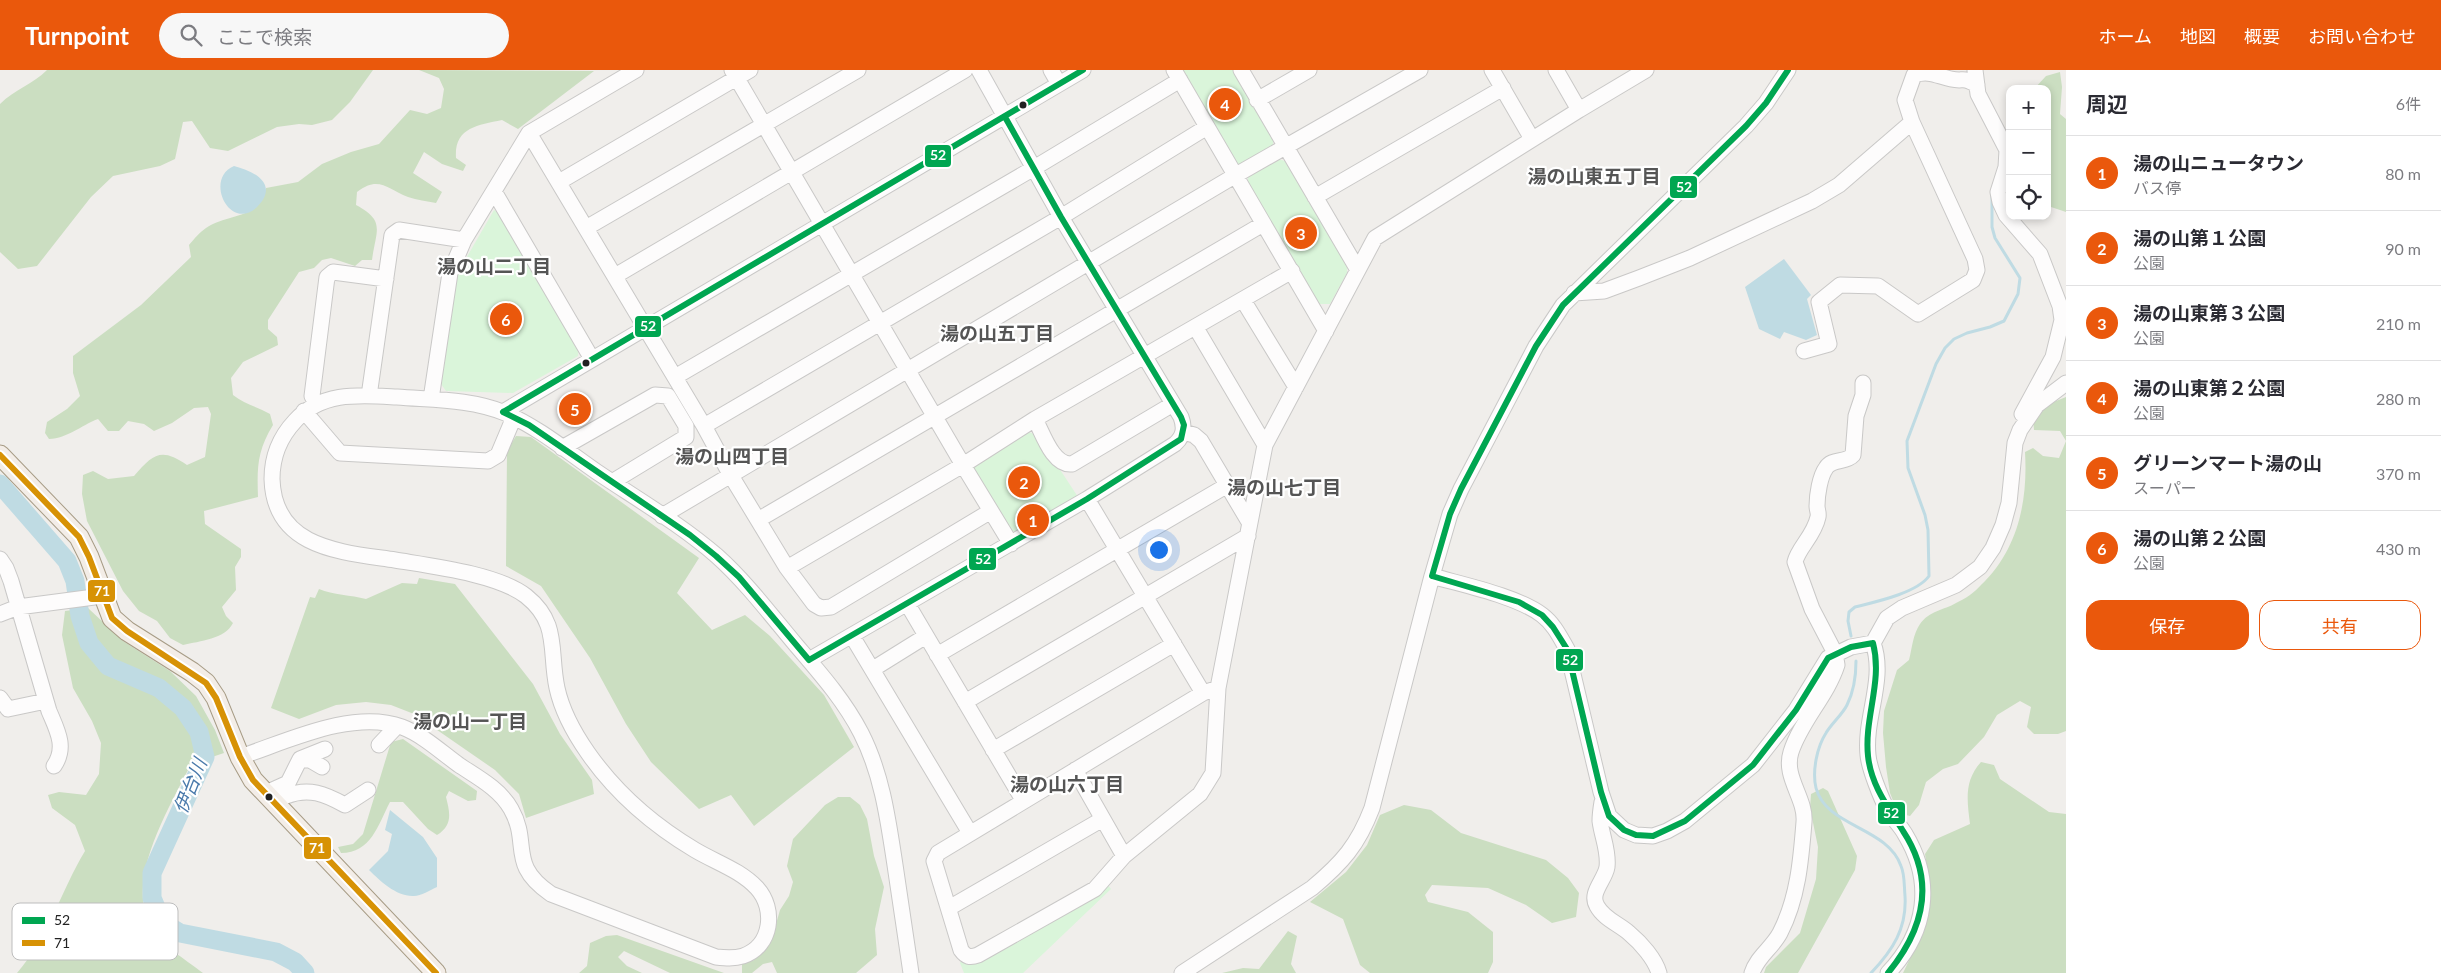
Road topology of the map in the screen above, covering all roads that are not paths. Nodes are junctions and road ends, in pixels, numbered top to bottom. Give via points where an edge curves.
1 (636, 70) edge
2 (858, 70) edge
3 (965, 70) edge
4 (979, 70) edge
5 (1051, 70) edge
6 (1083, 70) edge
7 (1240, 70) edge
8 (1309, 70) edge
9 (1420, 70) edge
10 (1492, 70) edge
11 (1556, 70) edge
12 (1646, 70) edge
13 (1788, 70) edge
14 (740, 73) edge
15 (617, 75) edge
16 (1177, 75) edge
17 (1970, 76) edge
18 (1059, 84) junction
19 (1503, 88) junction
20 (1258, 100) junction
21 (1579, 110) junction
22 (1005, 117) junction
23 (1912, 122) junction
24 (765, 125) junction
25 (1208, 127) junction
26 (529, 133) junction
27 (1532, 139) junction
28 (1286, 148) junction
29 (1034, 168) junction
30 (792, 172) junction
31 (1236, 175) junction
32 (559, 182) junction
33 (495, 192) junction
34 (1315, 197) junction
35 (1061, 216) junction
36 (823, 223) junction
37 (1264, 224) junction
38 (586, 228) junction
39 (464, 240) junction
40 (1090, 263) junction
41 (1358, 270) junction
42 (1292, 272) junction
43 (853, 274) junction
44 (615, 276) junction
45 (386, 279) junction
46 (1574, 293) junction
47 (1243, 300) junction
48 (1117, 310) junction
49 (881, 322) junction
50 (646, 328) junction
51 (1196, 328) junction
52 (1326, 331) junction
53 (1804, 351) dead end
54 (1145, 358) junction
55 (592, 359) junction
56 (908, 369) junction
57 (675, 377) junction
58 (1863, 383) dead end
59 (2066, 384) edge
60 (1296, 388) junction
61 (369, 396) junction
62 (431, 400) junction
63 (1173, 404) junction
64 (310, 407) junction
65 (508, 415) junction
66 (936, 417) junction
67 (1035, 419) junction
68 (704, 426) junction
69 (1183, 432) junction
70 (2015, 443) junction
71 (1265, 445) junction
72 (562, 448) junction
73 (0, 455) edge
74 (963, 465) junction
75 (730, 474) junction
76 (612, 482) junction
77 (1226, 486) junction
78 (1087, 499) junction
79 (991, 511) junction
80 (662, 516) junction
81 (758, 520) junction
82 (1248, 529) junction
83 (1012, 544) junction
84 (1117, 550) junction
85 (0, 559) edge
86 (787, 568) junction
87 (1432, 576) junction
88 (94, 596) junction
89 (1145, 597) junction
90 (908, 604) junction
91 (18, 607) junction
92 (0, 614) edge
93 (852, 636) junction
94 (926, 636) junction
95 (1873, 643) junction
96 (1174, 644) junction
97 (1835, 653) junction
98 (937, 655) junction
99 (809, 660) junction
100 (873, 669) junction
101 (1218, 688) junction
102 (1203, 693) junction
103 (0, 698) edge
104 (46, 701) junction
105 (965, 702) junction
106 (397, 726) junction
107 (379, 745) dead end
108 (325, 749) dead end
109 (993, 750) junction
110 (240, 756) junction
111 (300, 759) junction
112 (54, 766) dead end
113 (322, 767) dead end
114 (1075, 770) junction
115 (368, 790) dead end
116 (270, 791) junction
117 (1602, 798) junction
118 (1023, 800) junction
119 (1101, 820) junction
120 (970, 833) junction
121 (1124, 856) junction
122 (949, 908) junction
123 (436, 973) edge
124 (911, 973) edge
125 (1182, 973) edge
126 (1659, 973) edge
127 (1752, 973) edge
128 (1888, 973) edge

1 - 15 street
2 - 24 street
3 - 30 street
4 - 22 street
5 - 18 street
6 - 18 street
7 - 20 street
8 - 20 street
9 - 28 street
10 - 19 street
11 - 21 street
12 - 21 street
13 - 46 street via 1746,126
14 - 24 street
14 - 32 street
15 - 26 street
16 - 25 street
16 - 29 street
17 - 23 street via 1951,79 1922,71 1914,75 1905,100
17 - 70 street via 2007,150 2006,167 1998,192 2000,202 2006,215 2040,254 2056,293 2062,320 2053,357 2010,438
18 - 22 street
19 - 27 street
19 - 34 street
20 - 28 street
21 - 27 street
22 - 29 street
22 - 36 street
23 - 46 street via 1851,175 1812,201 1639,278 1604,291
23 - 53 street via 1975,259 1976,276 1918,314 1878,286 1840,285 1819,302 1829,344
24 - 30 street
24 - 38 street
25 - 31 street
25 - 35 street
26 - 32 street
26 - 33 street
27 - 41 street via 1375,238
28 - 31 street
28 - 34 street
29 - 35 street
29 - 43 street
30 - 36 street
30 - 44 street
31 - 37 street
31 - 40 street
32 - 38 street
33 - 39 street
33 - 55 street
34 - 41 street
35 - 40 street
35 - 49 street
36 - 43 street
36 - 50 street
37 - 42 street
37 - 48 street
38 - 44 street
39 - 45 street via 399,230 392,235
39 - 62 street via 450,272
40 - 48 street
40 - 56 street
41 - 52 street
42 - 47 street
42 - 52 street
43 - 49 street
43 - 57 street
44 - 50 street
45 - 61 street
45 - 64 street via 334,272 327,277
46 - 87 street via 1536,346 1461,489 1450,514
47 - 51 street
47 - 60 street
48 - 54 street
48 - 66 street
49 - 56 street
49 - 68 street
50 - 55 street
50 - 57 street
51 - 54 street
51 - 71 street
52 - 60 street
54 - 63 street
54 - 67 street
55 - 65 street
56 - 66 street
56 - 75 street
57 - 68 street
58 - 97 street via 1853,455 1849,460 1827,466 1823,473 1817,505 1819,515 1795,562 1812,609
59 - 70 street via 2027,416
60 - 71 street
61 - 62 street
61 - 64 street via 346,396
62 - 65 street via 473,404
63 - 67 street via 1072,464 1057,460
63 - 69 street via 1184,424
64 - 65 street via 340,453 488,461 498,455
64 - 106 street via 285,432 272,464 276,503 284,518 306,538 322,547 502,583 531,600 543,613 550,628 561,703 590,756 638,810 698,852 742,874 757,889 768,904 768,929 763,941 755,950 742,956 716,957 552,894 542,888 526,869 515,817 500,794 419,736
65 - 72 street
66 - 74 street
66 - 81 street
67 - 74 street
68 - 75 street
69 - 77 street via 1194,434 1201,441
69 - 78 street via 1175,444
70 - 95 street via 2009,502 1993,548 1980,567 1956,585 1902,608 1887,618
71 - 82 street
72 - 76 street
72 - 76 street via 655,395 668,396 686,426 686,437
73 - 88 main road via 79,537 89,557
74 - 79 street
74 - 86 street
75 - 80 street
75 - 81 street
76 - 80 street
77 - 82 street
77 - 84 street
78 - 83 street
78 - 84 street
79 - 83 street
79 - 86 street via 831,607 821,608 814,604
80 - 99 street via 739,577
81 - 86 street
82 - 89 street
82 - 101 street
83 - 90 street
84 - 89 street
84 - 98 street
85 - 91 street via 9,574
87 - 117 street via 1522,604 1542,615 1556,629 1567,649
87 - 125 street via 1372,808 1362,834 1332,871 1312,888
88 - 91 street
88 - 110 main road via 126,631 206,683 216,698
89 - 96 street
89 - 105 street
90 - 93 street
90 - 94 street
91 - 92 street
91 - 104 street
93 - 99 street
93 - 100 street
94 - 98 street
94 - 100 street
95 - 97 street
95 - 128 street via 1878,668 1867,732 1868,758 1886,808 1918,858 1923,883 1922,910 1911,941
96 - 102 street
96 - 109 street
97 - 117 street via 1820,667 1796,710 1754,765 1685,821 1660,834 1636,835 1624,830 1609,816
97 - 127 street via 1835,671 1795,742 1789,759 1804,820 1796,893 1779,935
98 - 105 street
99 - 124 street via 861,733 875,766 885,802
100 - 120 street
101 - 102 street
101 - 121 street via 1213,773 1208,784
102 - 114 street
103 - 104 street via 8,709
104 - 112 street via 61,746
105 - 109 street
106 - 107 street
106 - 110 street via 373,721 336,725
108 - 111 street
109 - 118 street
110 - 116 main road via 253,780
111 - 113 street
111 - 116 street via 288,783
114 - 118 street
114 - 119 street
115 - 116 street via 345,805 312,791 286,796
116 - 123 main road
117 - 126 street via 1600,820 1608,861 1594,898 1596,906 1646,951
118 - 120 street
119 - 121 street
119 - 122 street
120 - 122 street via 938,853 934,861
121 - 122 street via 1095,889 971,958 961,950

